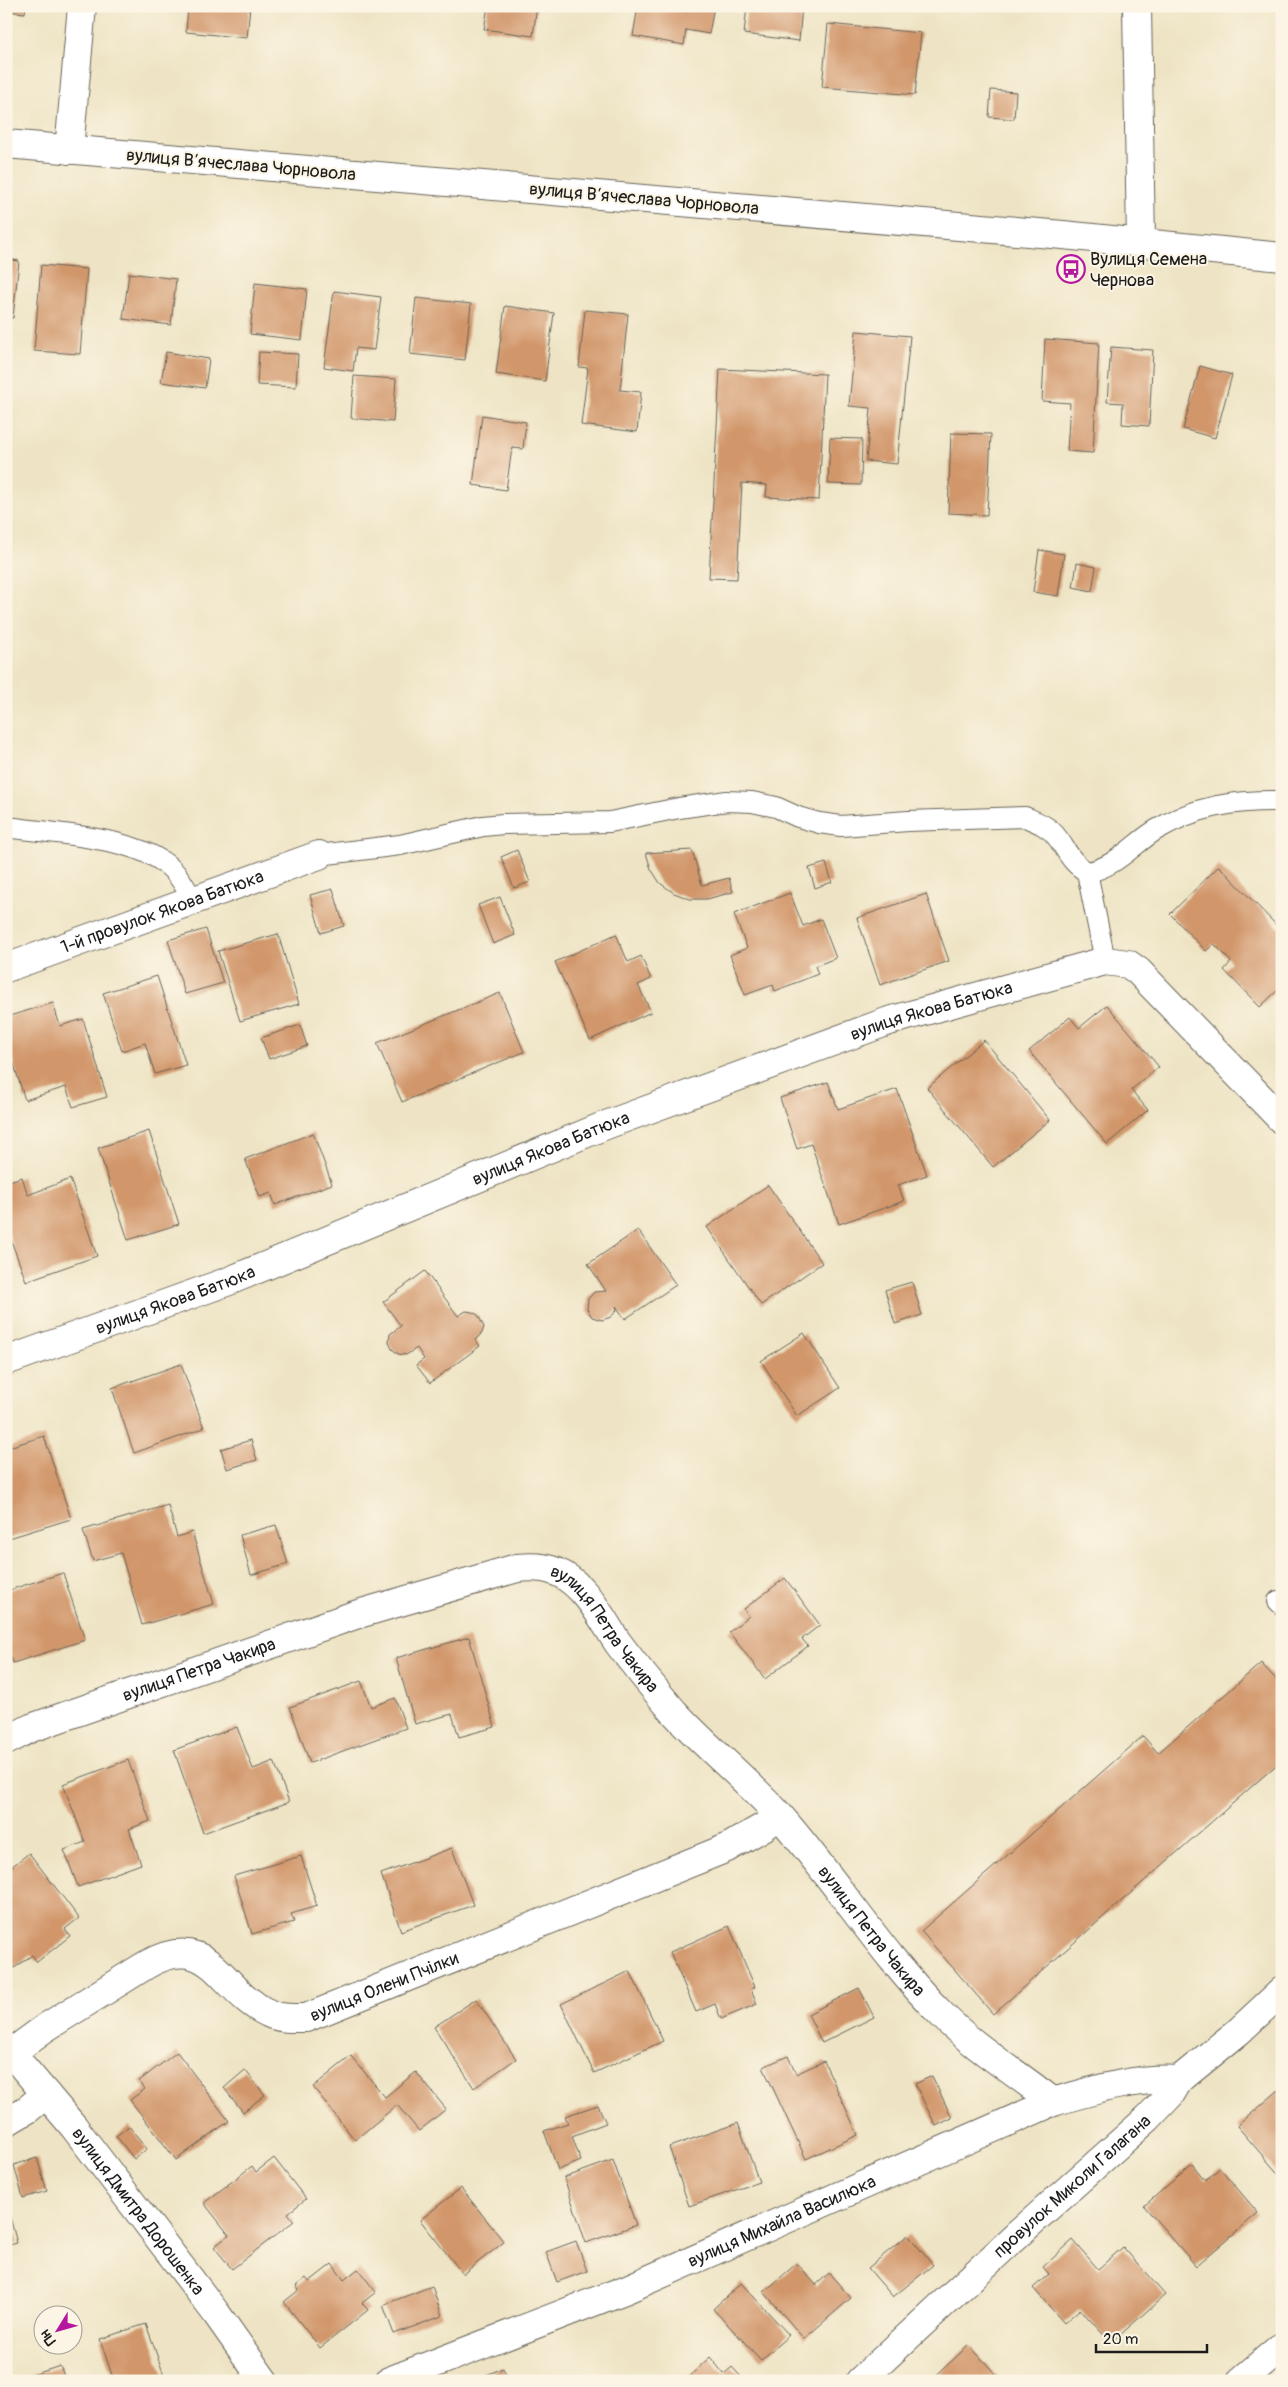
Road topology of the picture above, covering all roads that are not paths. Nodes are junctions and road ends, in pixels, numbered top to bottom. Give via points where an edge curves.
1 (82, 6) edge
2 (1137, 6) edge
3 (6, 144) edge
4 (69, 150) junction
5 (1141, 243) junction
6 (1282, 257) edge
7 (1282, 801) edge
8 (6, 827) edge
9 (319, 856) joint
10 (1087, 872) junction
11 (193, 901) junction
12 (1105, 961) junction
13 (6, 968) edge
14 (1282, 1120) edge
15 (6, 1362) edge
16 (6, 1741) edge
17 (778, 1815) junction
18 (1282, 1991) edge
19 (9, 2050) edge
20 (1179, 2080) junction
21 (46, 2094) junction
22 (1053, 2102) junction
23 (6, 2122) edge
24 (1282, 2346) edge
25 (264, 2381) edge
26 (389, 2381) edge
27 (860, 2381) edge
28 (1241, 2381) edge

1 - 4 street
2 - 5 street
3 - 4 street, вулиця Вʼячеслава Чорновола
4 - 5 street, вулиця Вʼячеслава Чорновола
5 - 6 street, вулиця Вʼячеслава Чорновола
7 - 10 lane via 1218,804 1185,814 1154,831 1108,866
8 - 11 lane via 112,842 144,850 165,862 182,880
9 - 10 lane via 400,845 483,826 610,822 727,801 776,807 798,817 841,826 1025,818 1043,824 1056,836 1076,865
9 - 11 street, 1-й провулок Якова Батюка
10 - 12 lane
11 - 13 street, 1-й провулок Якова Батюка
12 - 14 street via 1128,964 1138,971
12 - 15 street, вулиця Якова Батюка via 889,1021 606,1125 230,1281
16 - 17 street, вулиця Петра Чакира via 31,1728 355,1615 517,1568 536,1566 554,1570 582,1590 656,1691
17 - 19 street, вулиця Олени Пчілки via 727,1848 306,2018 287,2019 269,2014 199,1956 181,1952 163,1955
17 - 22 street, вулиця Петра Чакира via 906,1976 944,2017
18 - 20 street, провулок Миколи Галагана
19 - 21 street, вулиця Дмитра Дорошенка
20 - 22 street, вулиця Михайла Василюка via 1122,2083
20 - 27 street, провулок Миколи Галагана via 1170,2095 1148,2118
21 - 23 street via 28,2110
21 - 25 street, вулиця Дмитра Дорошенка via 216,2313
22 - 26 street, вулиця Михайла Василюка via 627,2289
24 - 28 street

